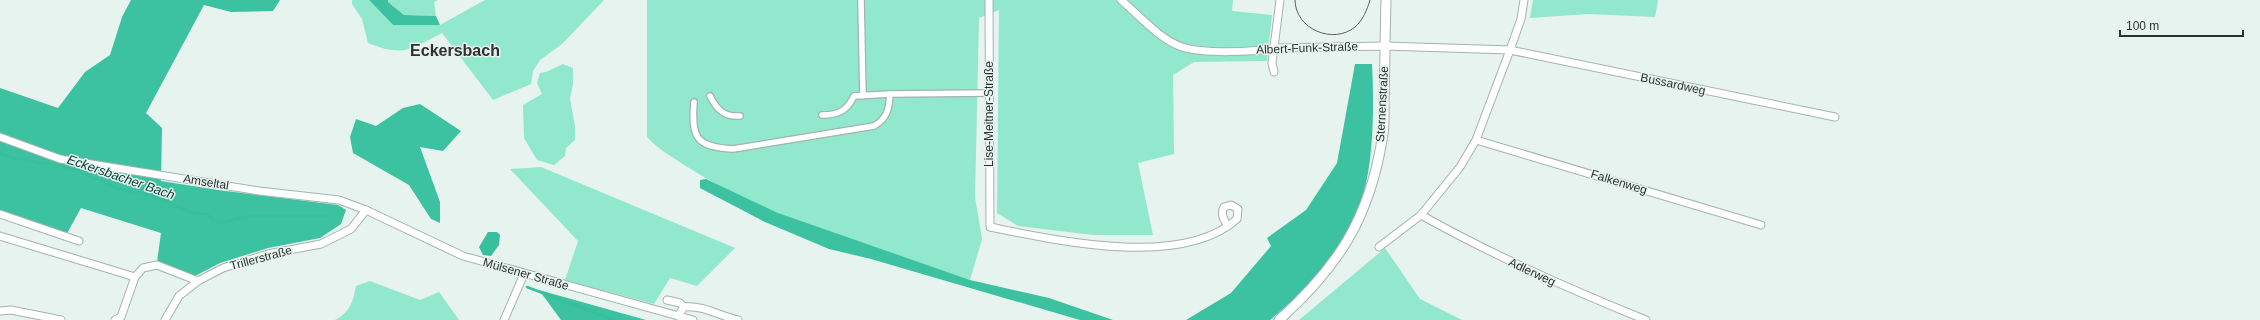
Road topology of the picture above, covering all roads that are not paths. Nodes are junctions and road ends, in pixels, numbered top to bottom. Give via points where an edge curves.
1 (862, 0) edge
2 (989, 0) edge
3 (1121, 0) edge
4 (1280, 0) edge
5 (1386, 0) edge
6 (1524, 0) edge
7 (1385, 46) junction
8 (1275, 48) junction
9 (1510, 50) junction
10 (1274, 72) dead end
11 (989, 93) junction
12 (890, 94) junction
13 (710, 96) dead end
14 (864, 96) junction
15 (694, 102) dead end
16 (822, 115) dead end
17 (740, 116) dead end
18 (1835, 117) dead end
19 (0, 136) edge
20 (1476, 140) junction
21 (366, 210) junction
22 (0, 214) edge
23 (1421, 215) junction
24 (1761, 225) dead end
25 (1228, 226) dead end
26 (0, 236) edge
27 (80, 241) dead end
28 (1379, 247) dead end
29 (524, 274) junction
30 (135, 278) junction
31 (198, 281) junction
32 (667, 300) dead end
33 (684, 307) junction
34 (0, 311) edge
35 (678, 316) junction
36 (61, 320) edge
37 (115, 320) edge
38 (165, 320) edge
39 (504, 320) edge
40 (694, 320) edge
41 (738, 320) edge
42 (1279, 320) edge
43 (1646, 320) edge

1 - 14 street
2 - 11 street, Lise-Meitner-Straße
3 - 8 street, Albert-Funk-Straße via 1166,38 1182,46 1198,50
4 - 8 street
5 - 7 street, Sternenstraße
6 - 9 street via 1521,19
7 - 8 street, Albert-Funk-Straße
7 - 9 street, Albert-Funk-Straße
7 - 42 street, Sternenstraße via 1383,139 1369,195 1348,241 1335,262 1305,297
8 - 10 street via 1272,63
9 - 18 street, Bussardweg
9 - 20 street
11 - 12 street
11 - 25 street, Lise-Meitner-Straße via 990,227 1061,242 1134,248 1198,240
12 - 14 street
12 - 15 street via 888,113 874,126 733,149 710,147 697,137 694,130
13 - 17 street via 718,110
14 - 16 street via 854,96 846,109 838,114
19 - 21 street, Amseltal via 60,159 259,191 339,200
20 - 23 street via 1460,167
20 - 24 street, Falkenweg
21 - 29 street, Mülsener Straße via 463,256
21 - 31 street, Trillerstraße via 351,229 321,244 268,254 223,268
22 - 27 street
23 - 28 street
23 - 43 street, Adlerweg via 1471,243 1563,286
26 - 30 street
29 - 35 street, Mülsener Straße
29 - 39 street
30 - 31 street via 143,268 157,265
30 - 37 street via 121,317
31 - 38 street, Trillerstraße via 179,296
32 - 33 street via 680,303
33 - 35 street
33 - 41 street via 706,308
34 - 36 street via 11,310
35 - 40 street, Mülsener Straße

